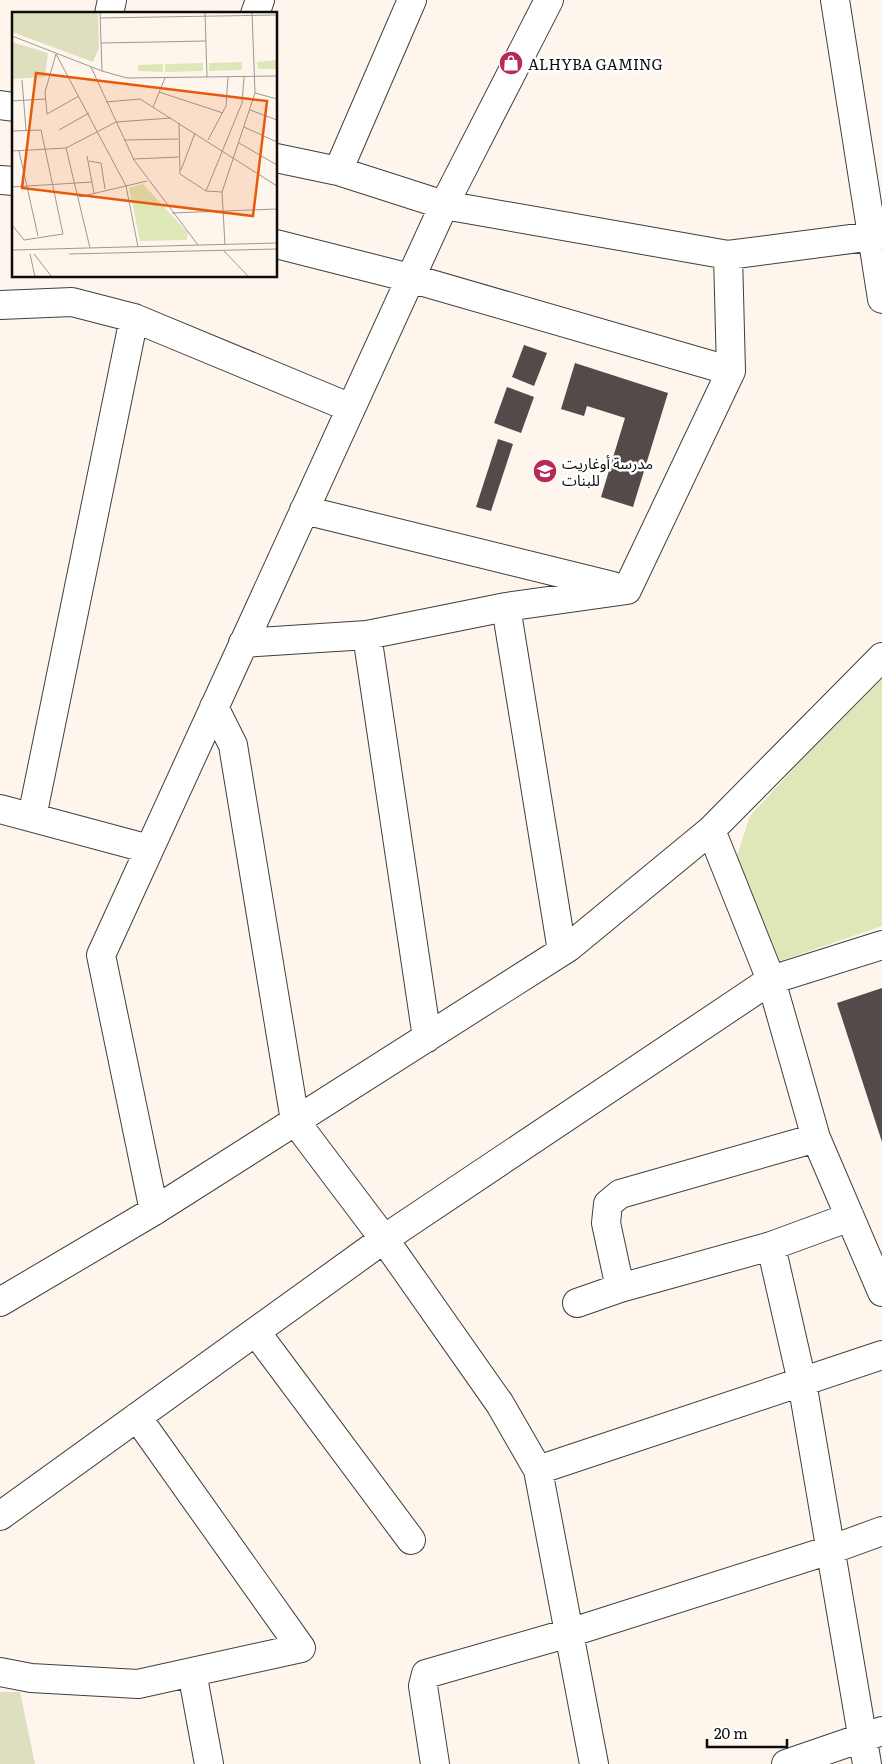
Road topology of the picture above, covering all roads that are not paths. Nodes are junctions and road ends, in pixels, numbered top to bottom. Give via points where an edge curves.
1 (412, 0) edge
2 (549, 0) edge
3 (835, 0) edge
4 (278, 158) edge
5 (338, 171) junction
6 (444, 204) junction
7 (877, 236) edge
8 (278, 245) edge
9 (728, 255) junction
10 (410, 278) junction
11 (882, 299) edge
12 (0, 305) edge
13 (134, 318) junction
14 (731, 372) junction
15 (350, 408) junction
16 (304, 510) junction
17 (627, 590) junction
18 (506, 607) junction
19 (367, 635) junction
20 (243, 643) junction
21 (882, 657) edge
22 (214, 707) junction
23 (0, 808) edge
24 (32, 817) junction
25 (711, 830) junction
26 (149, 849) junction
27 (882, 945) edge
28 (562, 951) junction
29 (771, 980) junction
30 (426, 1038) junction
31 (295, 1121) junction
32 (816, 1138) junction
33 (154, 1211) junction
34 (850, 1217) junction
35 (384, 1239) junction
36 (771, 1246) junction
37 (620, 1288) junction
38 (882, 1292) edge
39 (0, 1302) edge
40 (577, 1303) dead end
41 (256, 1332) junction
42 (882, 1355) edge
43 (802, 1382) junction
44 (137, 1417) junction
45 (538, 1470) junction
46 (0, 1516) edge
47 (882, 1531) edge
48 (411, 1540) dead end
49 (830, 1550) junction
50 (568, 1633) junction
51 (0, 1672) edge
52 (192, 1672) junction
53 (870, 1745) edge
54 (209, 1764) edge
55 (435, 1764) edge
56 (594, 1764) edge
57 (786, 1764) edge

1 - 5 street
2 - 6 street
3 - 7 street
4 - 5 street
5 - 6 street
6 - 9 street
6 - 10 street
7 - 9 street
7 - 11 street
8 - 10 street
9 - 14 street
10 - 14 street
10 - 15 street
12 - 13 street via 72,302
13 - 15 street
13 - 24 street
14 - 17 street
15 - 16 street
16 - 17 street
16 - 20 street
17 - 18 street
18 - 19 street
18 - 28 street
19 - 20 street
19 - 30 street
20 - 22 street
21 - 25 street
22 - 26 street
22 - 31 street via 233,745
23 - 24 street
24 - 26 street
25 - 28 street
25 - 29 street
26 - 33 street via 101,955
27 - 29 street
28 - 30 street
29 - 32 street
29 - 35 street
30 - 31 street
31 - 33 street
31 - 35 street
32 - 34 street
32 - 37 street via 620,1194 608,1204 606,1223
33 - 39 street
34 - 36 street
34 - 38 street
35 - 41 street
35 - 45 street via 500,1404
36 - 37 street
36 - 43 street
37 - 40 street
41 - 44 street
41 - 48 street
42 - 43 street
43 - 45 street
43 - 49 street
44 - 46 street
44 - 52 street via 301,1648
45 - 50 street
47 - 49 street
49 - 50 street
49 - 53 street
50 - 55 street via 426,1674 423,1686
50 - 56 street
51 - 52 street via 30,1678 138,1684
52 - 54 street
53 - 57 street

